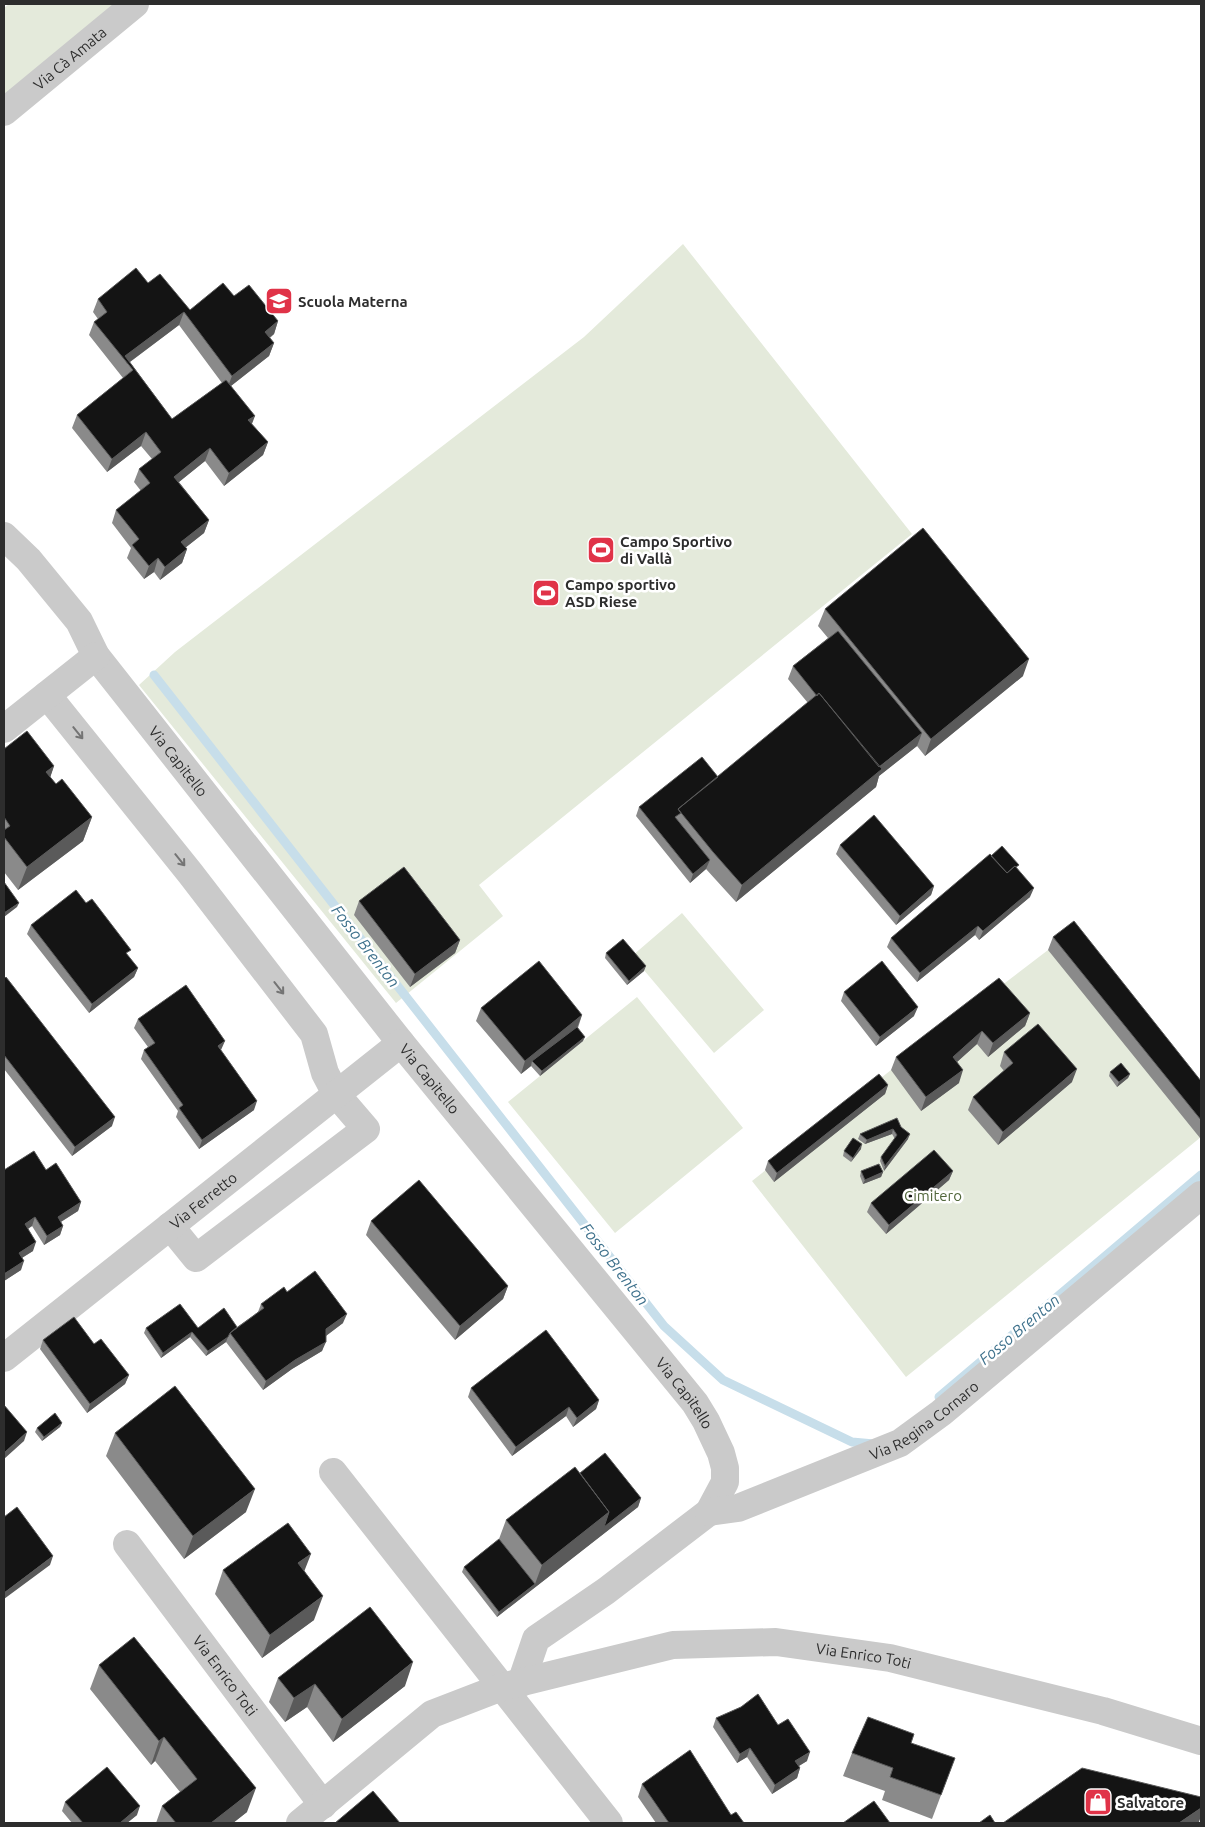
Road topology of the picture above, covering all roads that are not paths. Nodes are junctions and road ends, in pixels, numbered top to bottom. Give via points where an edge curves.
1 (135, 4) edge
2 (4, 112) edge
3 (4, 536) edge
4 (96, 656) junction
5 (47, 695) junction
6 (4, 729) edge
7 (401, 1042) junction
8 (336, 1094) junction
9 (1201, 1195) edge
10 (170, 1226) junction
11 (4, 1358) edge
12 (333, 1472) dead end
13 (709, 1512) junction
14 (127, 1544) dead end
15 (511, 1685) junction
16 (1201, 1741) edge
17 (323, 1805) junction
18 (300, 1823) edge
19 (608, 1823) edge

1 - 2 street, Via Cà Amata
3 - 4 street, Via Capitello via 29,560 79,621
4 - 5 street
4 - 7 street, Via Capitello
5 - 6 street
5 -> 8 street via 314,1034 324,1073
7 - 8 street, Via Ferretto
7 - 13 street, Via Capitello via 695,1403 722,1454 725,1482
8 - 10 street, Via Ferretto
8 - 10 street via 366,1129 196,1258
9 - 13 street, Via Regina Cornaro via 941,1413 900,1443 738,1508
10 - 11 street, Via Ferretto
12 - 15 street
13 - 15 street via 606,1591 536,1639
14 - 17 street, Via Enrico Toti
15 - 16 street, Via Enrico Toti via 672,1645 776,1642 890,1658 1103,1711
15 - 17 street, Via Enrico Toti via 432,1714
15 - 19 street
17 - 18 street, Via Enrico Toti

